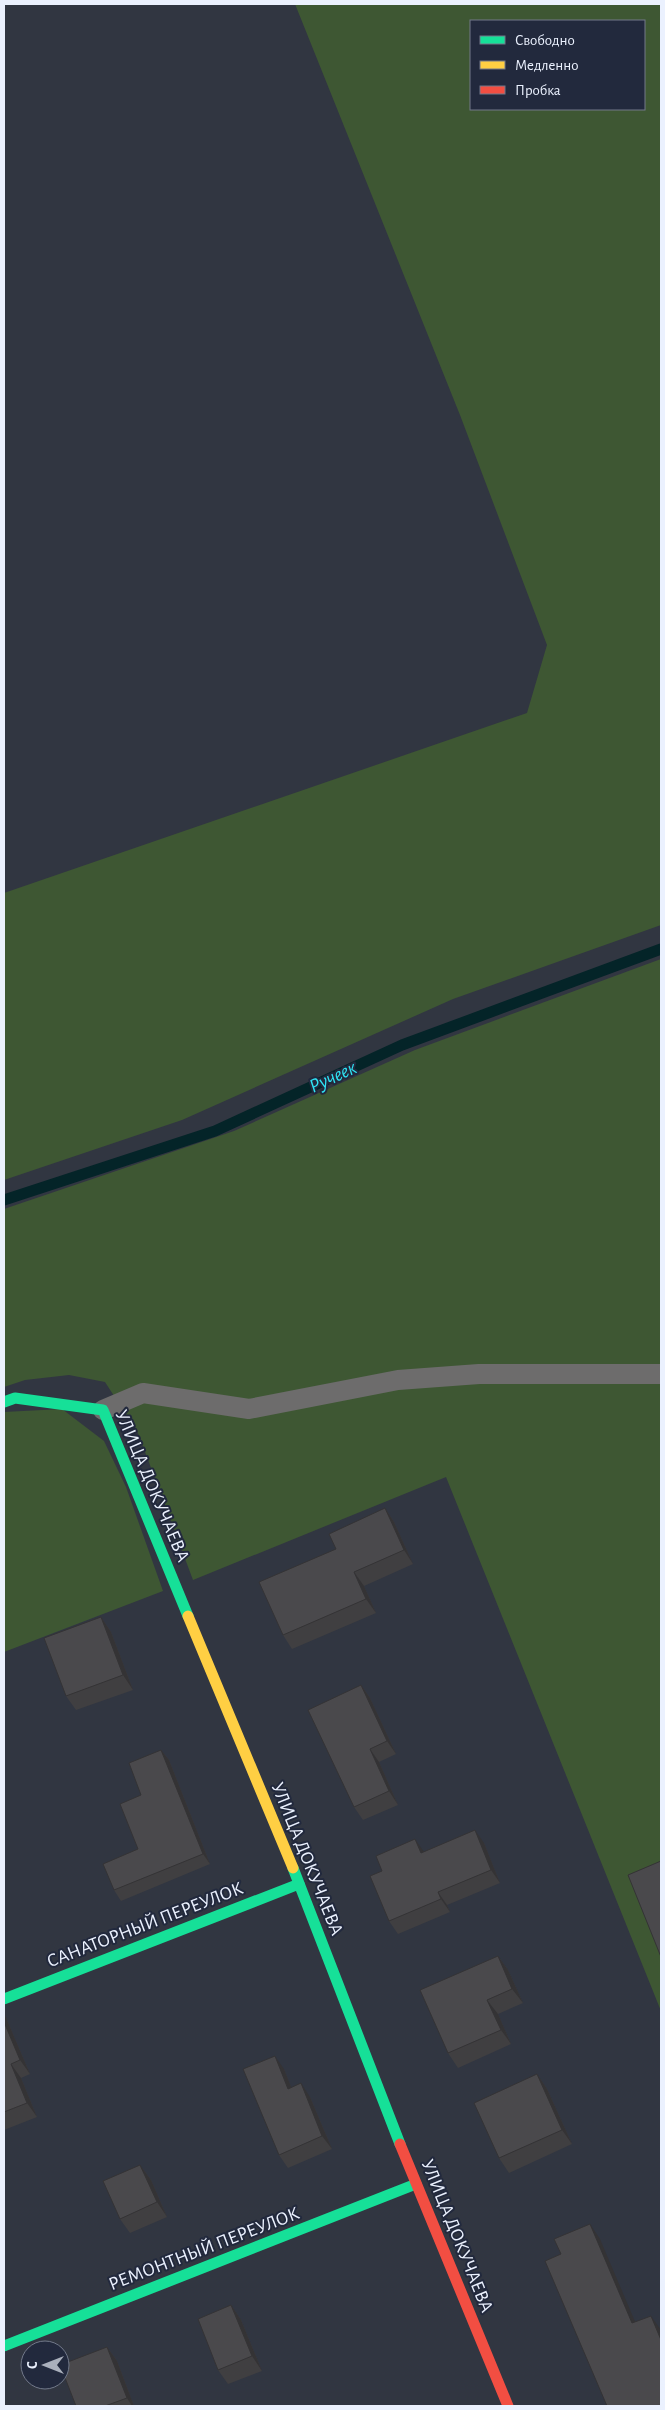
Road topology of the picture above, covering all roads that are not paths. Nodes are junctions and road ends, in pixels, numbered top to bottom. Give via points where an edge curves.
1 (661, 1374) edge
2 (9, 1400) edge
3 (103, 1410) junction
4 (299, 1884) junction
5 (4, 1999) edge
6 (416, 2184) junction
7 (4, 2346) edge
8 (508, 2406) edge

1 - 3 lane via 478,1374 398,1380 249,1409 143,1393
2 - 3 street, УЛИЦА ДОКУЧАЕВА
3 - 4 street, УЛИЦА ДОКУЧАЕВА
4 - 5 street, САНАТОРНЫЙ ПЕРЕУЛОК
4 - 6 street, УЛИЦА ДОКУЧАЕВА
6 - 7 street, РЕМОНТНЫЙ ПЕРЕУЛОК
6 - 8 street, УЛИЦА ДОКУЧАЕВА

